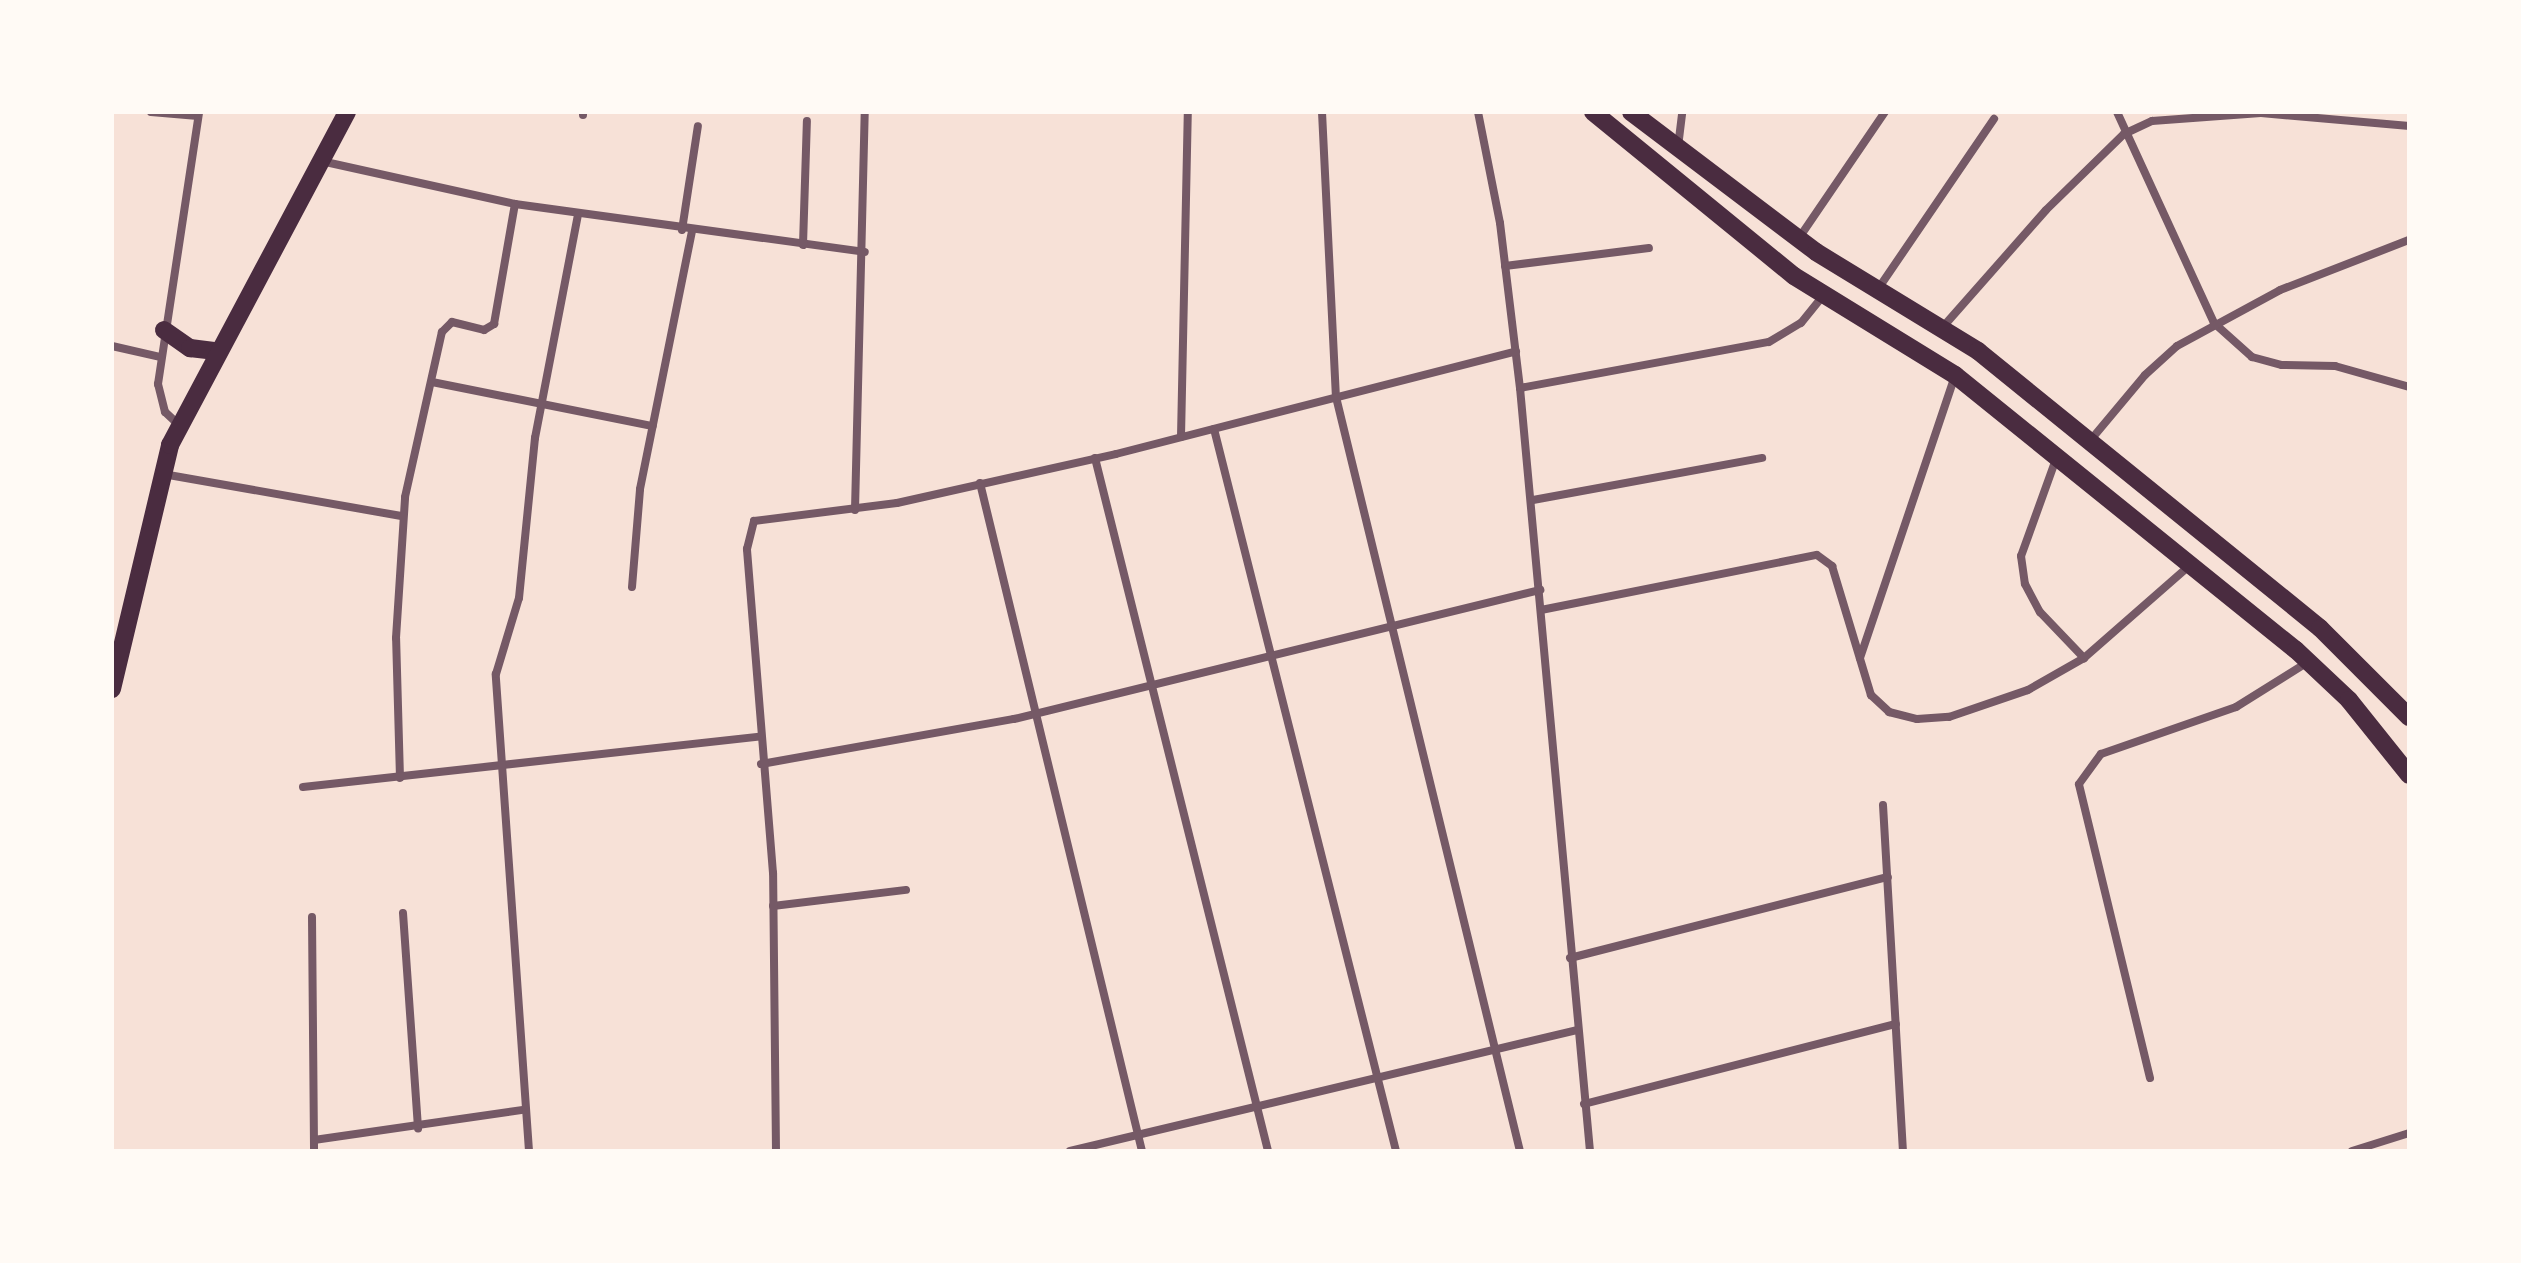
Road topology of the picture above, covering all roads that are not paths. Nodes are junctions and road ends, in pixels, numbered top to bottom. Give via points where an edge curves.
1 (151, 112) edge
2 (347, 112) edge
3 (865, 112) edge
4 (1188, 112) edge
5 (1322, 112) edge
6 (1478, 112) edge
7 (1593, 112) edge
8 (1631, 112) edge
9 (1682, 112) edge
10 (1885, 112) edge
11 (2117, 112) edge
12 (198, 114) edge
13 (1994, 119) dead end
14 (807, 121) dead end
15 (698, 126) dead end
16 (2409, 126) edge
17 (2124, 134) junction
18 (1678, 147) junction
19 (320, 161) junction
20 (515, 204) junction
21 (578, 214) junction
22 (687, 231) junction
23 (1798, 239) junction
24 (2409, 240) edge
25 (803, 245) junction
26 (1649, 248) dead end
27 (865, 252) junction
28 (1505, 266) junction
29 (1877, 290) junction
30 (1824, 295) junction
31 (2214, 323) junction
32 (1942, 329) junction
33 (164, 330) junction
34 (112, 346) edge
35 (216, 351) junction
36 (1516, 351) junction
37 (160, 357) junction
38 (1955, 375) junction
39 (432, 382) junction
40 (2409, 387) edge
41 (1520, 388) junction
42 (1336, 397) junction
43 (541, 404) junction
44 (179, 425) junction
45 (653, 426) junction
46 (1214, 429) junction
47 (1181, 437) junction
48 (2088, 443) junction
49 (1095, 458) junction
50 (1762, 458) dead end
51 (2056, 459) junction
52 (162, 474) junction
53 (980, 483) junction
54 (1533, 500) junction
55 (855, 510) junction
56 (401, 516) junction
57 (2189, 565) junction
58 (632, 587) dead end
59 (1540, 590) junction
60 (1541, 610) junction
61 (1389, 630) junction
62 (1274, 658) junction
63 (2084, 658) junction
64 (1859, 660) junction
65 (2308, 662) junction
66 (1156, 686) junction
67 (112, 689) edge
68 (1033, 715) junction
69 (2409, 717) edge
70 (759, 737) junction
71 (761, 764) junction
72 (503, 768) junction
73 (2409, 775) edge
74 (400, 778) junction
75 (303, 787) dead end
76 (1883, 805) dead end
77 (1888, 877) junction
78 (906, 890) dead end
79 (773, 906) junction
80 (403, 913) dead end
81 (312, 917) dead end
82 (1570, 958) junction
83 (1896, 1024) junction
84 (1577, 1030) junction
85 (1496, 1047) junction
86 (2150, 1078) dead end
87 (1378, 1080) junction
88 (1584, 1104) junction
89 (523, 1110) junction
90 (1258, 1110) junction
91 (418, 1128) junction
92 (2409, 1133) edge
93 (1139, 1138) junction
94 (314, 1140) junction
95 (314, 1151) edge
96 (529, 1151) edge
97 (776, 1151) edge
98 (1070, 1151) edge
99 (1142, 1151) edge
100 (1268, 1151) edge
101 (1396, 1151) edge
102 (1520, 1151) edge
103 (1590, 1151) edge
104 (1903, 1151) edge
105 (2352, 1151) edge

1 - 12 street
2 - 19 main road
3 - 27 street
4 - 47 street
5 - 42 street
6 - 28 street
7 - 30 main road
8 - 18 main road
9 - 18 street
10 - 23 street
11 - 17 street
12 - 33 street
13 - 29 street
14 - 25 street
15 - 22 street
16 - 17 street via 2261,113 2152,121
17 - 31 street
17 - 32 street via 2046,210
18 - 23 main road
19 - 20 street
19 - 35 main road
20 - 21 street
20 - 39 street via 494,324 484,330 445,325
21 - 22 street
21 - 43 street
22 - 25 street
22 - 45 street
23 - 29 main road
24 - 31 street via 2280,290
25 - 27 street
26 - 28 street
27 - 55 street
28 - 36 street
29 - 32 main road
30 - 38 main road
30 - 41 street via 1801,323 1769,342
31 - 40 street via 2252,357 2282,365 2335,366
31 - 48 street via 2145,375
32 - 48 main road via 1978,351
33 - 35 main road via 190,348
33 - 37 street
34 - 37 street
35 - 44 main road
36 - 41 street
36 - 42 street
37 - 44 street via 161,400
38 - 51 main road
38 - 64 street
39 - 43 street
39 - 56 street
41 - 54 street
42 - 46 street
42 - 61 street
43 - 45 street
43 - 72 street via 519,598 496,674
44 - 52 main road
45 - 58 street via 637,515
46 - 47 street
46 - 62 street
47 - 49 street
48 - 69 main road via 2320,628
49 - 53 street
49 - 66 street
50 - 54 street
51 - 57 main road
51 - 63 street via 2021,556 2025,584 2040,612
52 - 56 street
52 - 67 main road
53 - 55 street
53 - 68 street
54 - 59 street
55 - 70 street via 765,517 748,530
56 - 74 street via 396,638
57 - 63 street
57 - 65 main road
59 - 60 street
59 - 61 street
60 - 64 street via 1817,555 1832,566
60 - 82 street
61 - 62 street
61 - 85 street
62 - 66 street
62 - 87 street
63 - 64 street via 2028,690 1949,717 1917,719 1889,712 1871,695
65 - 73 main road via 2391,747
65 - 86 street via 2236,707 2101,754 2079,784
66 - 68 street
66 - 90 street
68 - 71 street
68 - 93 street
70 - 71 street
70 - 72 street
71 - 79 street
72 - 74 street
72 - 89 street
74 - 75 street
76 - 77 street
77 - 82 street
77 - 83 street
78 - 79 street
79 - 97 street
80 - 91 street
81 - 94 street
82 - 84 street
83 - 88 street
83 - 104 street
84 - 85 street
84 - 88 street
85 - 87 street
85 - 102 street
87 - 90 street
87 - 101 street
88 - 103 street
89 - 91 street
89 - 96 street
90 - 93 street
90 - 100 street
91 - 94 street
92 - 105 street
93 - 98 street
93 - 99 street
94 - 95 street

